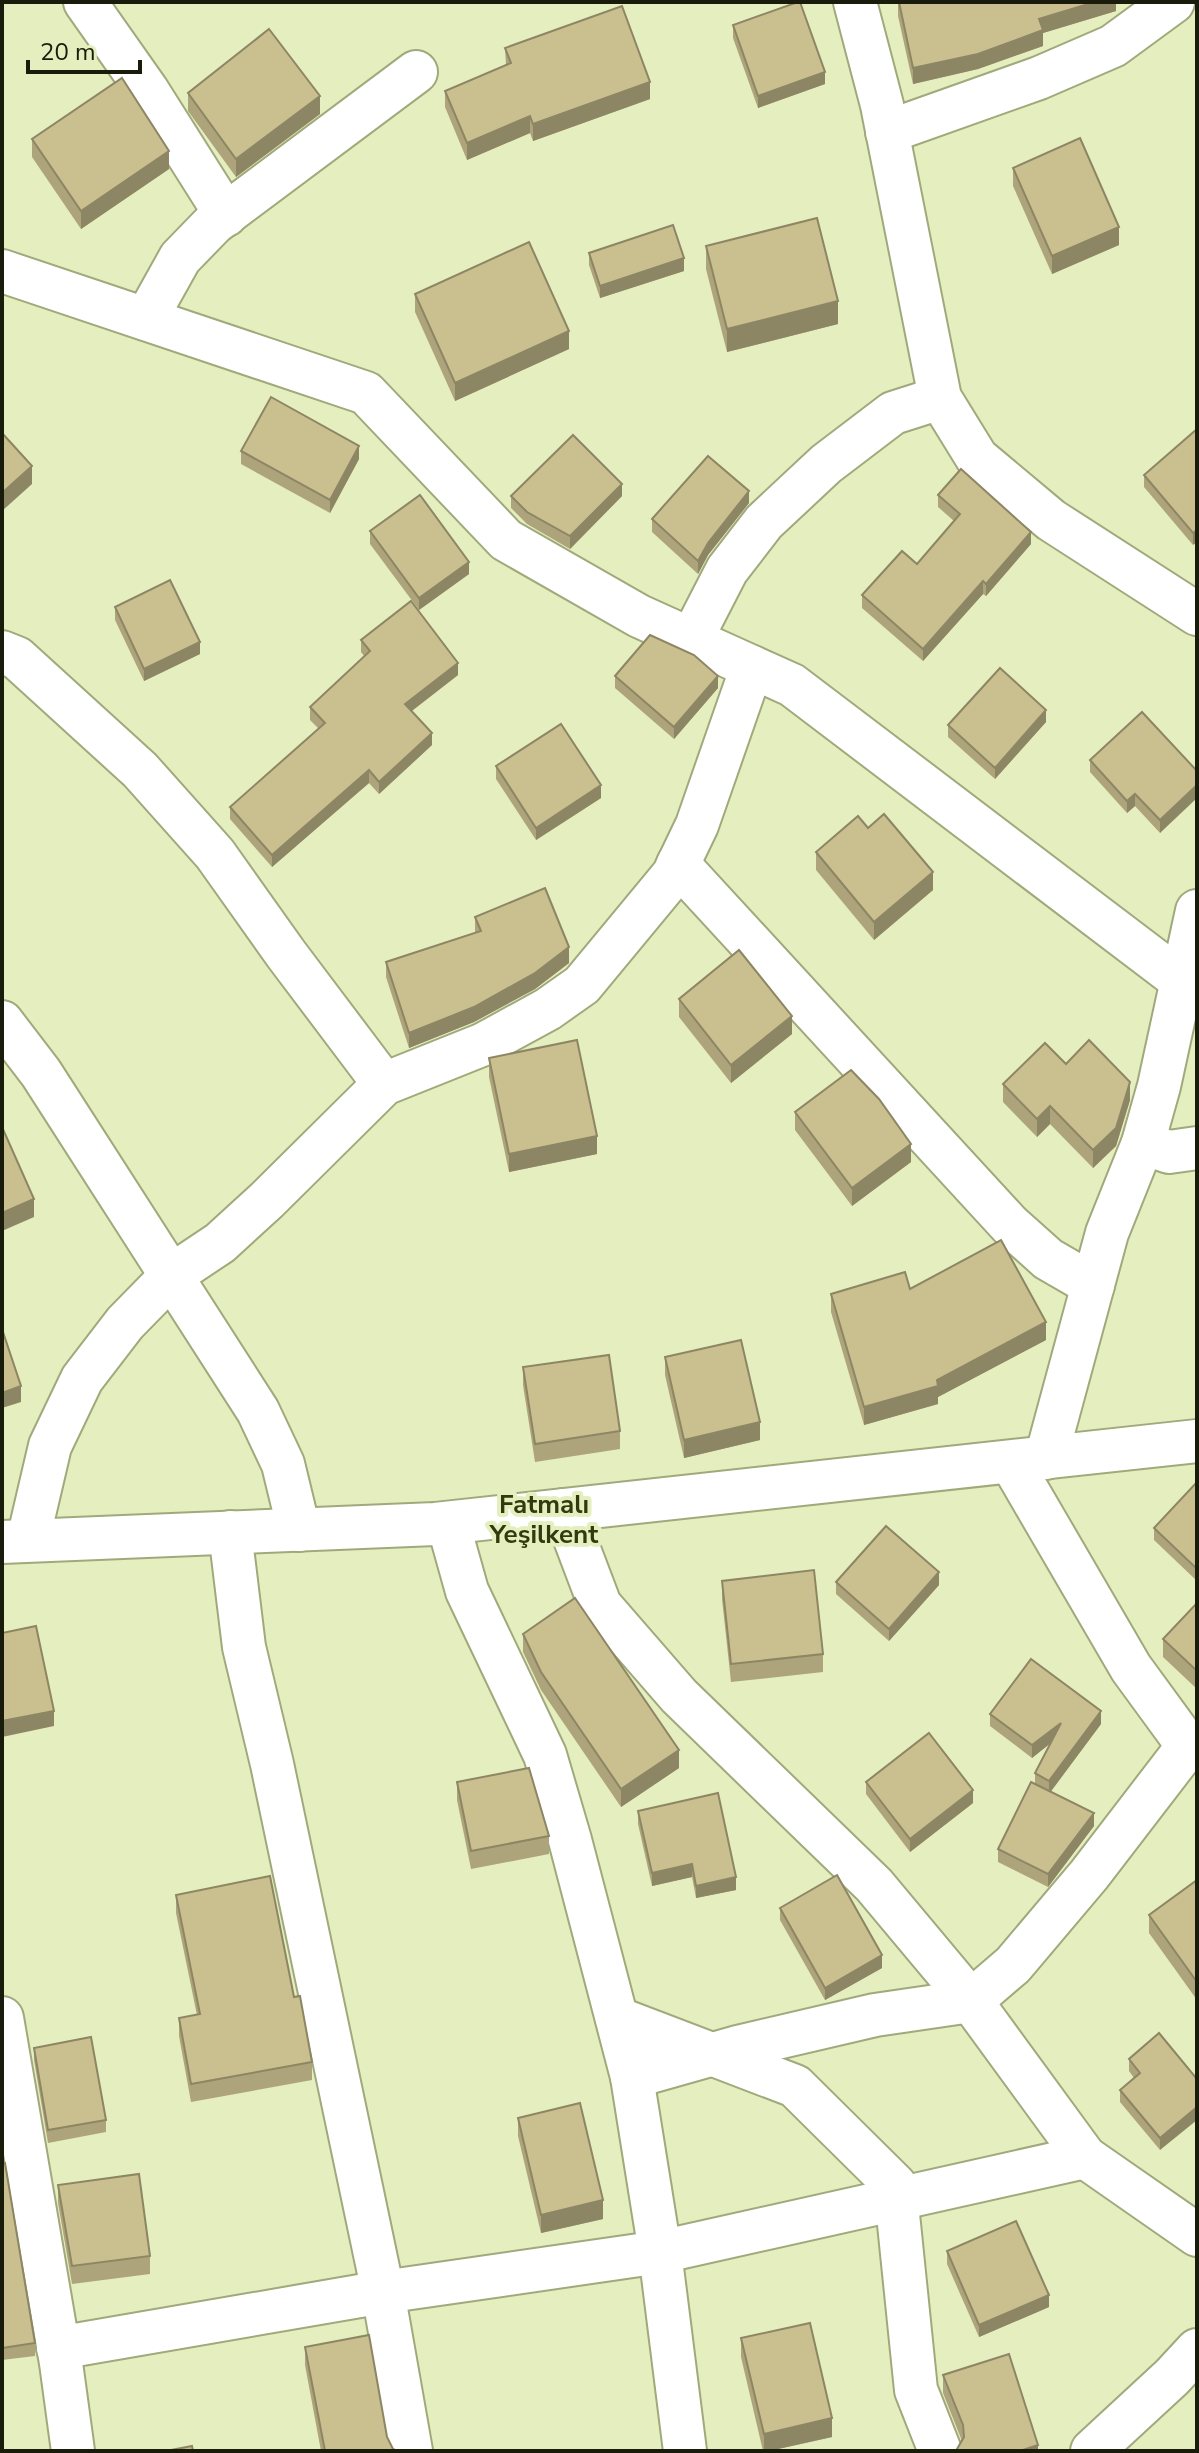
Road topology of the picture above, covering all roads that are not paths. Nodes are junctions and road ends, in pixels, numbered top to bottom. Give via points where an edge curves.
1 (85, 2) edge
2 (855, 2) edge
3 (1173, 2) edge
4 (416, 72) dead end
5 (887, 132) junction
6 (226, 215) junction
7 (2, 271) edge
8 (146, 319) junction
9 (940, 398) junction
10 (1197, 614) edge
11 (691, 640) junction
12 (2, 652) edge
13 (752, 667) junction
14 (678, 864) junction
15 (1197, 911) edge
16 (1182, 981) junction
17 (2, 1022) edge
18 (384, 1084) junction
19 (1143, 1143) junction
20 (1197, 1148) edge
21 (172, 1275) junction
22 (1093, 1285) junction
23 (1197, 1441) edge
24 (1029, 1460) junction
25 (564, 1510) junction
26 (448, 1523) junction
27 (299, 1530) junction
28 (230, 1532) junction
29 (15, 1541) edge
30 (1192, 1749) edge
31 (971, 2001) junction
32 (2, 2018) edge
33 (617, 2018) junction
34 (713, 2054) junction
35 (632, 2077) junction
36 (1085, 2157) junction
37 (898, 2200) junction
38 (1197, 2235) edge
39 (660, 2252) junction
40 (383, 2292) junction
41 (58, 2348) junction
42 (1197, 2350) edge
43 (73, 2451) edge
44 (411, 2451) edge
45 (685, 2451) edge
46 (940, 2451) edge
47 (1092, 2451) edge

1 - 6 street
2 - 5 street
3 - 5 street via 1113,46
4 - 6 street
5 - 9 street
6 - 8 street via 180,258
7 - 8 street
8 - 11 street via 366,393 506,540
9 - 10 street via 977,458 1040,511
9 - 11 street via 893,413 826,464 764,522 727,570
11 - 13 street
12 - 18 street via 17,658 140,770 215,854
13 - 14 street via 697,825
13 - 16 street via 792,685
14 - 18 street via 582,985 484,1044
14 - 22 street via 1010,1225 1048,1259
15 - 16 street
16 - 19 street
17 - 21 street
18 - 21 street via 231,1232
19 - 20 street via 1169,1152
19 - 22 street via 1107,1233
21 - 27 street via 258,1411 283,1464
21 - 29 street via 125,1323 82,1379
22 - 24 street
23 - 24 street
24 - 25 street
24 - 30 street via 1131,1668
25 - 26 street
25 - 31 street via 600,1605 679,1696 874,1885
26 - 27 street
26 - 33 street via 467,1591 545,1755
27 - 28 street
28 - 29 street
28 - 40 street via 244,1647
30 - 31 street via 1013,1965
31 - 34 street via 875,2015
31 - 36 street
32 - 41 street
33 - 34 street
33 - 35 street
34 - 35 street
34 - 37 street via 795,2086 895,2185
35 - 39 street
36 - 37 street
36 - 38 street
37 - 39 street
37 - 46 street via 916,2390
39 - 40 street
39 - 45 street
40 - 41 street
40 - 44 street
41 - 43 street
42 - 47 street

